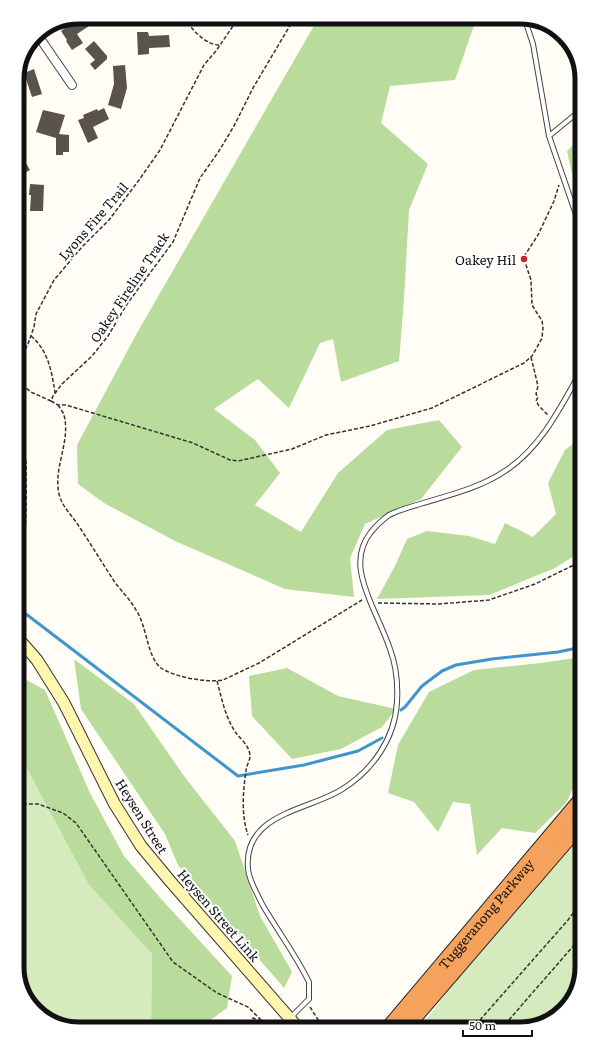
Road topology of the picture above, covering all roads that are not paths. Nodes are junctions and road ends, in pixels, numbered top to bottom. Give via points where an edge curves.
1 (526, 24) edge
2 (41, 39) edge
3 (72, 85) dead end
4 (575, 115) edge
5 (549, 136) junction
6 (575, 212) edge
7 (575, 381) edge
8 (24, 641) edge
9 (575, 807) edge
10 (575, 830) edge
11 (293, 1022) edge
12 (295, 1022) edge
13 (394, 1022) edge
14 (410, 1022) edge

1 - 5 lane via 533,44
2 - 3 street
4 - 5 lane
5 - 6 lane
7 - 12 lane via 541,436 525,455 505,472 460,492 400,510 378,524 365,542 360,571 367,596 391,651 397,702 394,723 386,742 370,765 354,781 326,798 276,817 258,833 248,856 248,870 255,890 309,982 309,998 294,1014
8 - 11 main road, Heysen Street via 64,703 114,803 141,846
9 - 13 highway, Tuggeranong Parkway
10 - 14 highway, Tuggeranong Parkway

